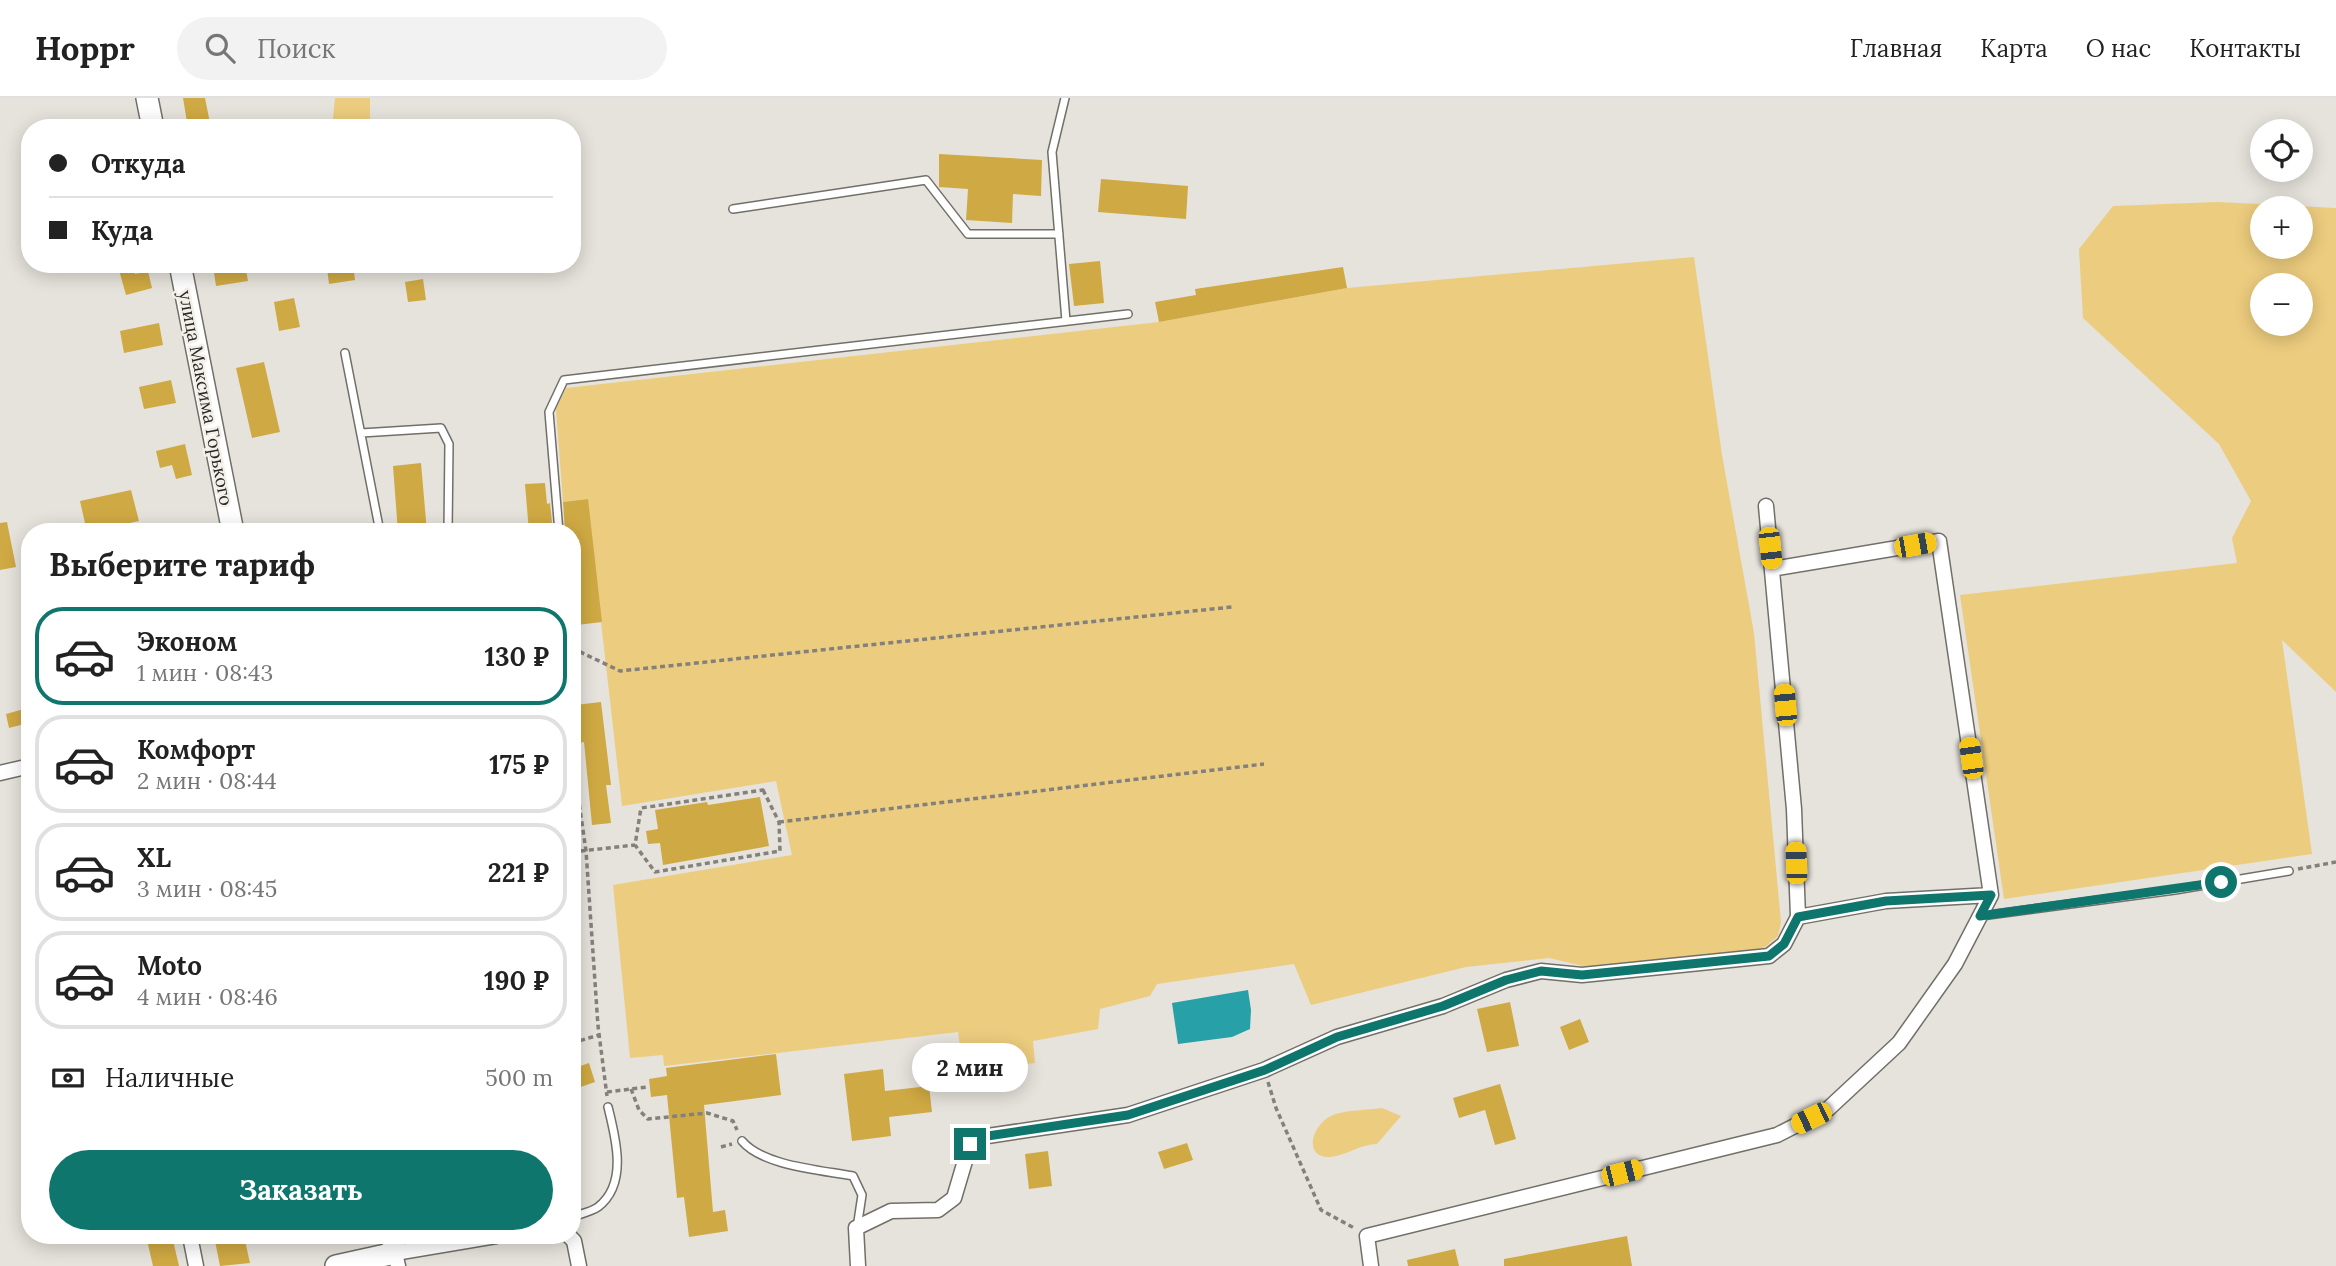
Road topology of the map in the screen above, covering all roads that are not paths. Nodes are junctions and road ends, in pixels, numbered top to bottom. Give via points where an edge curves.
1 (146, 98) edge
2 (1065, 98) edge
3 (150, 119) edge
4 (733, 209) dead end
5 (1059, 233) junction
6 (182, 273) edge
7 (1128, 314) dead end
8 (1066, 321) junction
9 (345, 352) dead end
10 (361, 433) junction
11 (1766, 506) dead end
12 (231, 523) edge
13 (378, 523) edge
14 (448, 523) edge
15 (558, 523) edge
16 (1772, 569) junction
17 (21, 768) edge
18 (0, 773) edge
19 (2289, 871) road end
20 (1991, 895) junction
21 (1980, 916) junction
22 (1798, 917) junction
23 (608, 1107) road end
24 (742, 1141) road end
25 (581, 1214) edge
26 (856, 1228) junction
27 (192, 1244) edge
28 (446, 1244) edge
29 (574, 1244) edge
30 (395, 1252) edge
31 (196, 1266) edge
32 (336, 1266) edge
33 (579, 1266) edge
34 (858, 1266) edge
35 (1371, 1266) edge

1 - 3 street
2 - 5 lane via 1052,152
4 - 5 lane via 926,180 968,234
5 - 8 lane
6 - 12 street, улица Максима Горького
7 - 8 lane
8 - 15 lane via 565,380 549,412
9 - 10 lane
10 - 13 lane
10 - 14 lane via 441,428 449,444
11 - 16 street
16 - 20 street via 1939,541
16 - 22 street via 1794,809
17 - 18 street
19 - 21 lane
20 - 21 street
20 - 22 street via 1886,901
21 - 35 street via 1955,964 1899,1043 1828,1110 1777,1135 1367,1236
22 - 26 street via 1784,944 1769,956 1582,975 1541,971 1337,1037 1265,1070 1128,1115 981,1137 970,1144 954,1198 938,1210 891,1211
23 - 25 lane via 617,1142 616,1177 611,1194 597,1209
24 - 26 lane via 750,1151 782,1162 853,1177 862,1195
26 - 34 street
27 - 31 street
28 - 30 street
29 - 33 street
30 - 32 street

